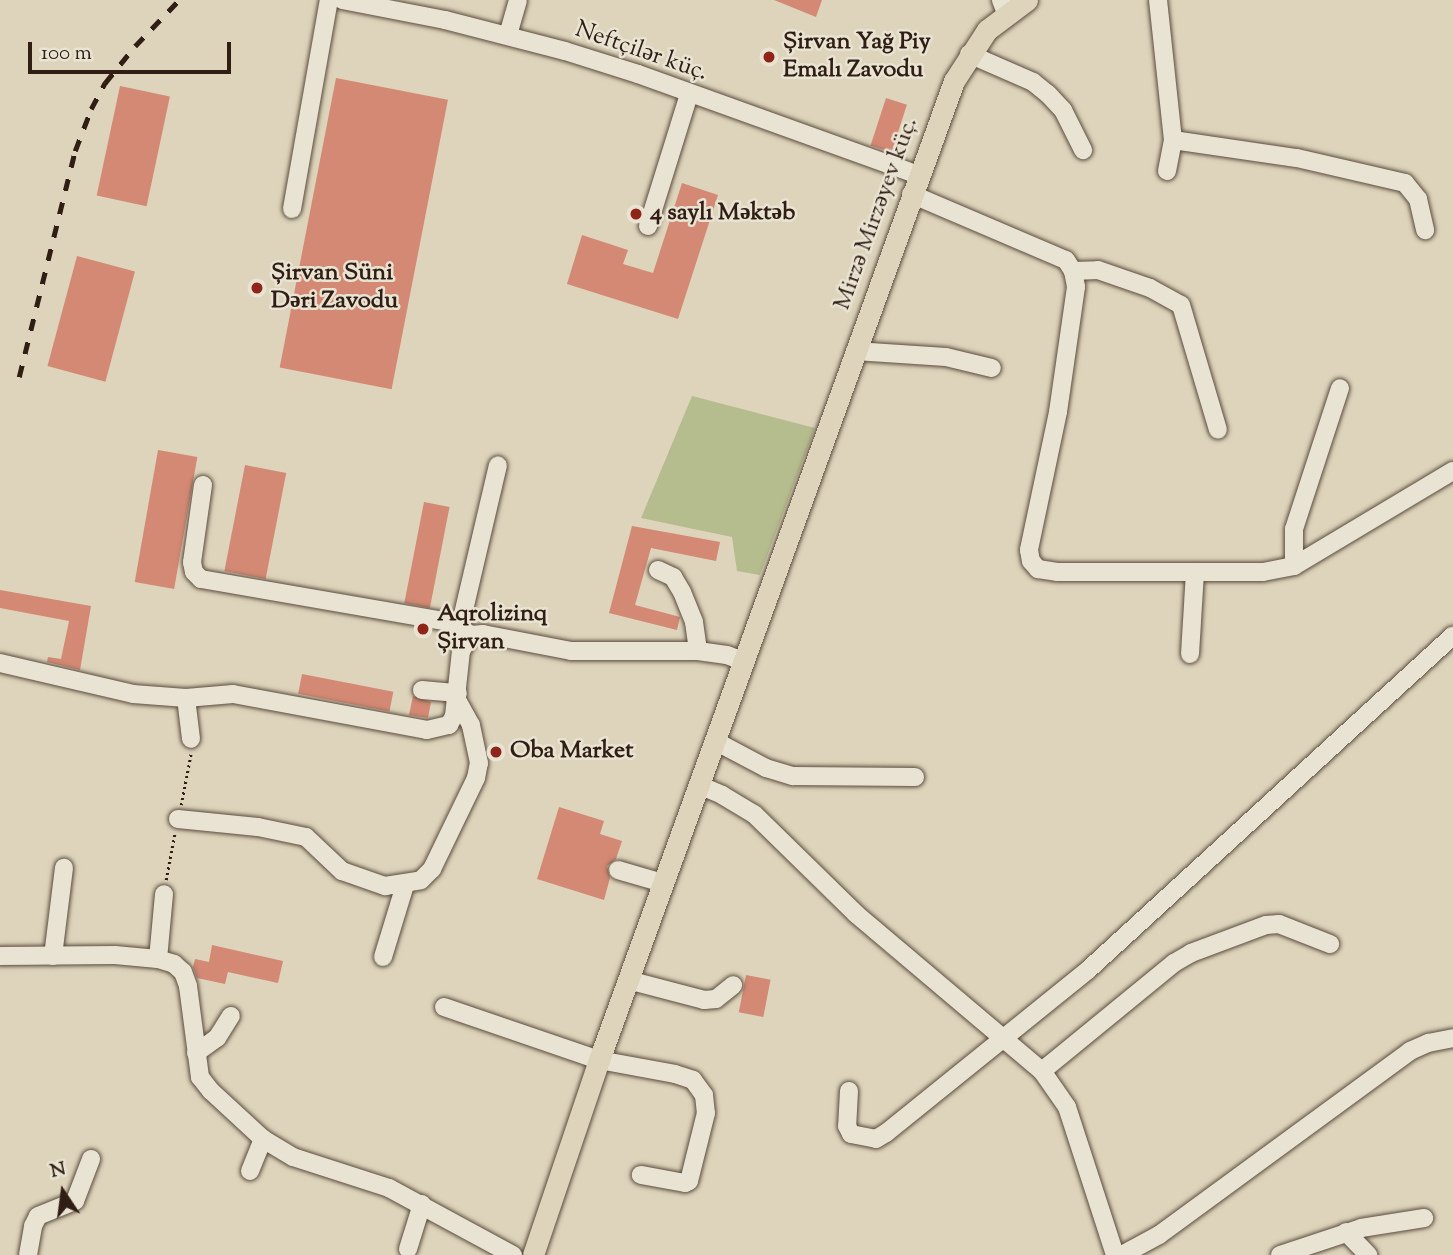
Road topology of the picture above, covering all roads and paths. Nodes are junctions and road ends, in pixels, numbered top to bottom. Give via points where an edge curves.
1 (329, 0) edge
2 (342, 0) edge
3 (518, 0) edge
4 (1027, 0) edge
5 (1158, 0) edge
6 (1003, 7) edge
7 (508, 35) junction
8 (969, 54) junction
9 (689, 94) junction
10 (1173, 139) junction
11 (1083, 149) dead end
12 (1167, 171) dead end
13 (914, 185) junction
14 (292, 209) dead end
15 (648, 226) dead end
16 (1425, 230) dead end
17 (1073, 271) junction
18 (855, 351) junction
19 (992, 368) dead end
20 (1340, 388) dead end
21 (1218, 430) dead end
22 (498, 465) dead end
23 (1453, 471) edge
24 (204, 485) dead end
25 (1294, 566) junction
26 (658, 570) dead end
27 (1195, 572) junction
28 (466, 631) junction
29 (1453, 636) edge
30 (698, 651) junction
31 (1190, 654) dead end
32 (745, 662) junction
33 (0, 663) edge
34 (422, 690) dead end
35 (186, 698) junction
36 (458, 698) junction
37 (191, 739) dead end
38 (715, 741) junction
39 (915, 777) dead end
40 (699, 785) junction
41 (178, 819) dead end
42 (64, 867) dead end
43 (618, 870) dead end
44 (663, 884) junction
45 (405, 885) junction
46 (164, 894) dead end
47 (1330, 944) dead end
48 (0, 956) edge
49 (53, 956) junction
50 (383, 957) dead end
51 (158, 959) junction
52 (628, 980) junction
53 (733, 985) dead end
54 (444, 1007) dead end
55 (231, 1016) dead end
56 (1453, 1038) edge
57 (1004, 1039) junction
58 (196, 1053) junction
59 (599, 1060) junction
60 (1042, 1071) junction
61 (849, 1091) dead end
62 (263, 1139) junction
63 (91, 1159) dead end
64 (250, 1171) dead end
65 (641, 1175) dead end
66 (422, 1204) junction
67 (1424, 1218) dead end
68 (1346, 1232) junction
69 (408, 1249) dead end
70 (28, 1255) edge
71 (513, 1255) edge
72 (533, 1255) edge
73 (1115, 1255) edge
74 (1122, 1255) edge
75 (1280, 1255) edge
76 (1367, 1255) edge

1 - 14 street
2 - 7 street, Neftçilər küç.
3 - 7 street
4 - 6 main road, Mirzə Mirzəyev küç.
5 - 10 street
6 - 8 main road, Mirzə Mirzəyev küç.
7 - 9 street, Neftçilər küç.
8 - 11 street via 1033,82 1048,94 1063,110
8 - 13 main road, Mirzə Mirzəyev küç.
9 - 13 street, Neftçilər küç.
9 - 15 street
10 - 12 street
10 - 16 street via 1297,158 1405,183 1418,199
13 - 17 street, Neftçilər küç. via 1066,260
13 - 18 main road, Mirzə Mirzəyev küç.
17 - 21 street via 1098,270 1150,288 1181,305
17 - 27 street via 1072,315 1031,561 1038,569 1057,572
18 - 19 street via 946,357
18 - 32 main road, Mirzə Mirzəyev küç.
20 - 25 street via 1294,529
22 - 28 street
23 - 25 street
24 - 28 street via 192,562 201,579 444,621
25 - 27 street via 1264,572
26 - 30 street via 673,577 682,592 694,622
27 - 31 street
28 - 30 street via 571,650
28 - 36 street
29 - 57 street via 1088,970
30 - 32 street
32 - 38 main road, Mirzə Mirzəyev küç.
33 - 35 street via 133,694
34 - 36 street
35 - 36 street via 233,694 427,730 449,725
35 - 37 street
36 - 45 street via 478,744 476,778 432,869 421,880
38 - 39 street via 766,768 793,776
38 - 40 main road, Mirzə Mirzəyev küç.
40 - 44 main road, Mirzə Mirzəyev küç.
40 - 57 street via 754,814 856,914
41 - 45 street via 306,837 342,871 358,879 385,886
42 - 49 street
43 - 44 street
44 - 52 main road, Mirzə Mirzəyev küç.
45 - 50 street
46 - 51 street
47 - 60 street via 1279,924 1191,953
48 - 49 street
49 - 51 street
51 - 58 street via 183,972
52 - 53 street via 704,1000 716,999
52 - 59 main road, Mirzə Mirzəyev küç.
54 - 59 street
55 - 58 street via 217,1038
56 - 74 street via 1410,1051 1159,1235
57 - 60 street
57 - 61 street via 876,1139 851,1134 847,1126
58 - 62 street via 200,1077
59 - 65 street via 675,1074 693,1080 704,1095 706,1114 689,1181
59 - 72 main road, Mirzə Mirzəyev küç.
60 - 73 street via 1068,1107
62 - 64 street
62 - 66 street via 293,1157 379,1184
63 - 70 street via 75,1201 38,1216
66 - 69 street
66 - 71 street
67 - 68 street
68 - 75 street
68 - 76 street

